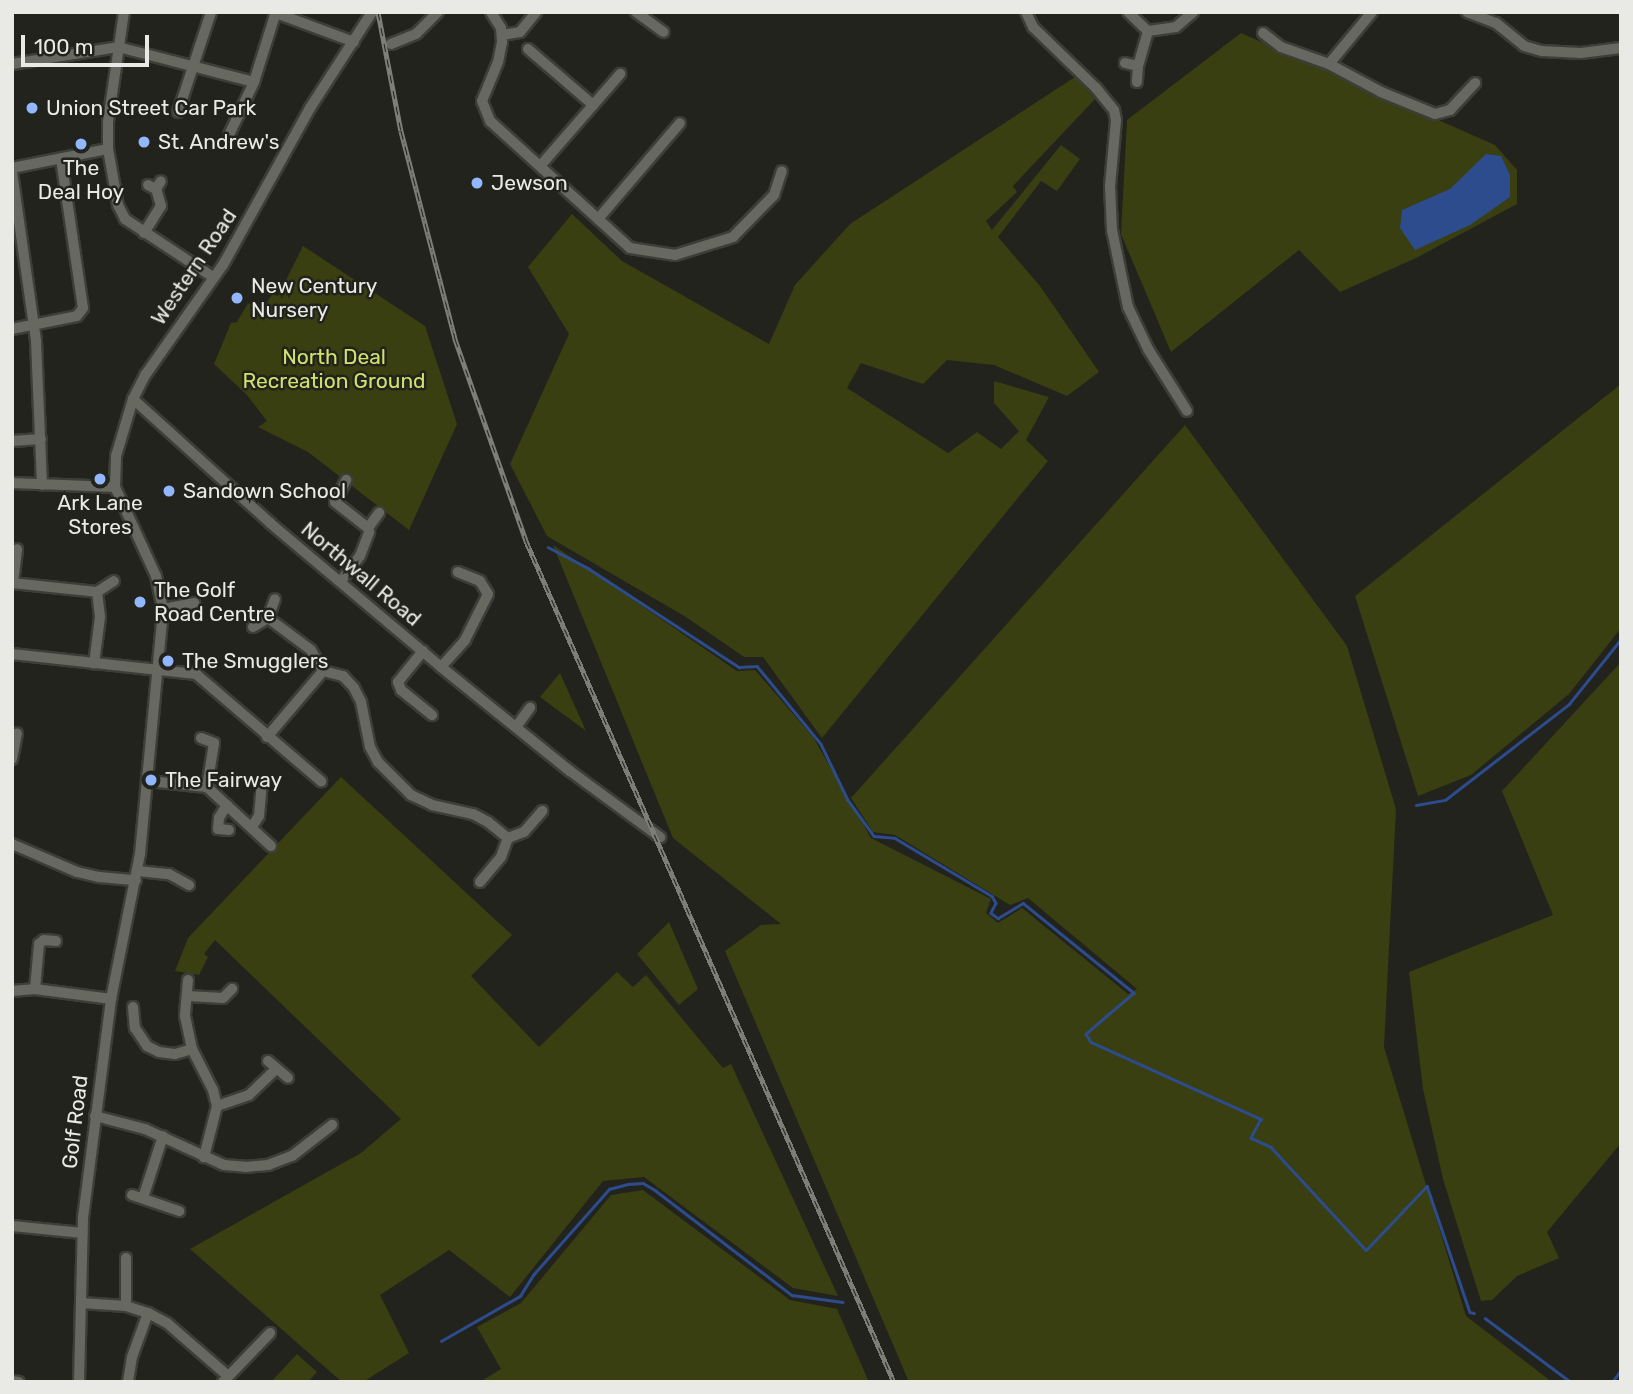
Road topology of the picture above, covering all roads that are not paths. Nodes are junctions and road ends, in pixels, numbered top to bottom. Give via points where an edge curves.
1 (124, 12) edge
2 (211, 12) edge
3 (372, 12) edge
4 (438, 12) edge
5 (491, 12) edge
6 (536, 12) edge
7 (1026, 12) edge
8 (1128, 12) edge
9 (1193, 12) edge
10 (1372, 12) edge
11 (1467, 12) edge
12 (276, 13) edge
13 (640, 13) edge
14 (1148, 31) junction
15 (664, 32) dead end
16 (1264, 33) dead end
17 (502, 36) junction
18 (354, 42) junction
19 (391, 44) dead end
20 (118, 47) junction
21 (1621, 48) edge
22 (528, 49) dead end
23 (1125, 63) dead end
24 (12, 64) edge
25 (1329, 64) junction
26 (193, 66) junction
27 (1138, 66) junction
28 (620, 74) dead end
29 (254, 82) junction
30 (1137, 82) dead end
31 (1475, 83) dead end
32 (593, 105) junction
33 (178, 112) dead end
34 (680, 122) dead end
35 (229, 135) dead end
36 (108, 149) junction
37 (61, 159) junction
38 (541, 165) junction
39 (12, 170) edge
40 (782, 171) dead end
41 (155, 185) dead end
42 (598, 219) junction
43 (144, 233) junction
44 (18, 244) edge
45 (214, 277) junction
46 (34, 325) junction
47 (12, 329) edge
48 (133, 399) junction
49 (1187, 411) dead end
50 (41, 439) junction
51 (12, 442) edge
52 (346, 480) dead end
53 (12, 483) edge
54 (42, 485) junction
55 (115, 487) junction
56 (379, 513) dead end
57 (368, 528) junction
58 (18, 549) dead end
59 (458, 572) dead end
60 (114, 581) dead end
61 (341, 581) junction
62 (13, 583) edge
63 (97, 592) junction
64 (275, 599) dead end
65 (194, 603) dead end
66 (163, 609) junction
67 (268, 618) junction
68 (253, 627) dead end
69 (423, 651) junction
70 (12, 654) edge
71 (94, 664) junction
72 (441, 667) junction
73 (158, 671) junction
74 (323, 671) junction
75 (418, 705) junction
76 (530, 708) dead end
77 (410, 715) dead end
78 (432, 715) dead end
79 (516, 727) junction
80 (17, 733) dead end
81 (267, 737) junction
82 (201, 738) dead end
83 (12, 759) edge
84 (570, 771) junction
85 (148, 781) junction
86 (321, 781) dead end
87 (562, 781) dead end
88 (262, 783) dead end
89 (207, 787) junction
90 (228, 804) junction
91 (534, 814) dead end
92 (252, 827) junction
93 (229, 830) dead end
94 (508, 838) junction
95 (660, 838) dead end
96 (12, 844) edge
97 (271, 846) dead end
98 (137, 876) junction
99 (488, 879) dead end
100 (189, 886) dead end
101 (56, 940) dead end
102 (188, 980) dead end
103 (35, 989) junction
104 (232, 989) dead end
105 (12, 991) edge
106 (187, 996) junction
107 (223, 998) junction
108 (111, 999) junction
109 (133, 1007) dead end
110 (233, 1008) dead end
111 (192, 1049) junction
112 (288, 1078) dead end
113 (217, 1106) junction
114 (94, 1116) junction
115 (332, 1125) dead end
116 (163, 1136) junction
117 (204, 1157) junction
118 (179, 1211) dead end
119 (12, 1226) edge
120 (83, 1233) junction
121 (130, 1266) dead end
122 (81, 1303) junction
123 (125, 1306) junction
124 (148, 1313) junction
125 (270, 1333) dead end
126 (226, 1379) edge
127 (12, 1381) edge
128 (19, 1382) edge
129 (79, 1382) edge
130 (128, 1382) edge

1 - 20 street
2 - 26 street
3 - 18 street, Western Road
4 - 19 street via 416,34
5 - 17 street
6 - 17 street via 520,32
7 - 49 street via 1033,27 1114,110 1112,230 1128,307
8 - 14 street
9 - 14 street via 1176,27
10 - 25 street
11 - 21 street via 1496,23 1524,46 1542,51
12 - 18 street
12 - 29 street
13 - 15 street
14 - 27 street
16 - 25 street via 1281,47
17 - 38 street via 498,62 482,101 490,121
18 - 45 street, Western Road via 310,108
20 - 24 street
20 - 26 street
20 - 36 street via 107,122
22 - 32 street
23 - 27 street
25 - 31 street via 1435,114 1450,110
26 - 29 street
26 - 33 street
27 - 30 street
28 - 32 street
29 - 35 street
32 - 38 street
34 - 42 street
36 - 37 street
36 - 43 street via 118,205 125,219
37 - 39 street
37 - 46 street via 83,308 77,316
38 - 42 street
39 - 44 street
40 - 42 street via 774,195 733,237 675,255 629,248
41 - 43 street via 161,206
43 - 45 street
44 - 46 street
45 - 48 street, Western Road via 160,351
46 - 47 street
46 - 50 street
48 - 55 street, Western Road via 116,456
48 - 61 street, Northwall Road
50 - 51 street
50 - 54 street
52 - 57 street via 335,502
53 - 54 street
54 - 55 street
55 - 66 street, Golf Road via 156,576
56 - 57 street
57 - 61 street via 360,556
58 - 62 street
59 - 72 street via 480,581 488,594 465,640
60 - 63 street
61 - 69 street, Northwall Road
62 - 63 street
63 - 71 street via 100,617
64 - 67 street
65 - 66 street
66 - 73 street, Golf Road
67 - 68 street
67 - 74 street via 311,650
69 - 72 street, Northwall Road
69 - 75 street via 398,682
70 - 71 street
71 - 73 street
72 - 79 street, Northwall Road
73 - 81 street via 195,674
73 - 85 street, Golf Road
74 - 81 street
74 - 94 street via 343,676 354,688 370,747 378,762 411,795 431,811 473,814
75 - 77 street
75 - 78 street
76 - 79 street
79 - 84 street, Northwall Road
80 - 83 street
81 - 86 street
82 - 89 street via 214,743
84 - 87 street
84 - 95 street, Northwall Road
85 - 89 street
85 - 98 street, Golf Road
88 - 92 street via 259,816
89 - 90 street
90 - 92 street
90 - 93 street via 218,829
91 - 94 street via 524,832
92 - 97 street
94 - 99 street
96 - 98 street via 77,872 99,877
98 - 100 street via 169,874
98 - 108 street, Golf Road
101 - 103 street via 39,944
102 - 106 street
103 - 105 street
103 - 108 street
104 - 107 street
106 - 107 street
106 - 111 street
107 - 110 street
108 - 114 street, Golf Road
109 - 111 street via 139,1019 139,1038 159,1052
111 - 113 street
112 - 113 street via 272,1065 249,1095
113 - 117 street
114 - 116 street
114 - 120 street, Golf Road
115 - 117 street via 292,1156 268,1165 224,1165
116 - 117 street
116 - 118 street via 137,1197 165,1212
119 - 120 street
120 - 122 street, Golf Road
121 - 123 street
122 - 123 street
122 - 129 street, Golf Road
123 - 124 street
124 - 126 street via 167,1323
124 - 130 street
125 - 126 street
127 - 128 street

